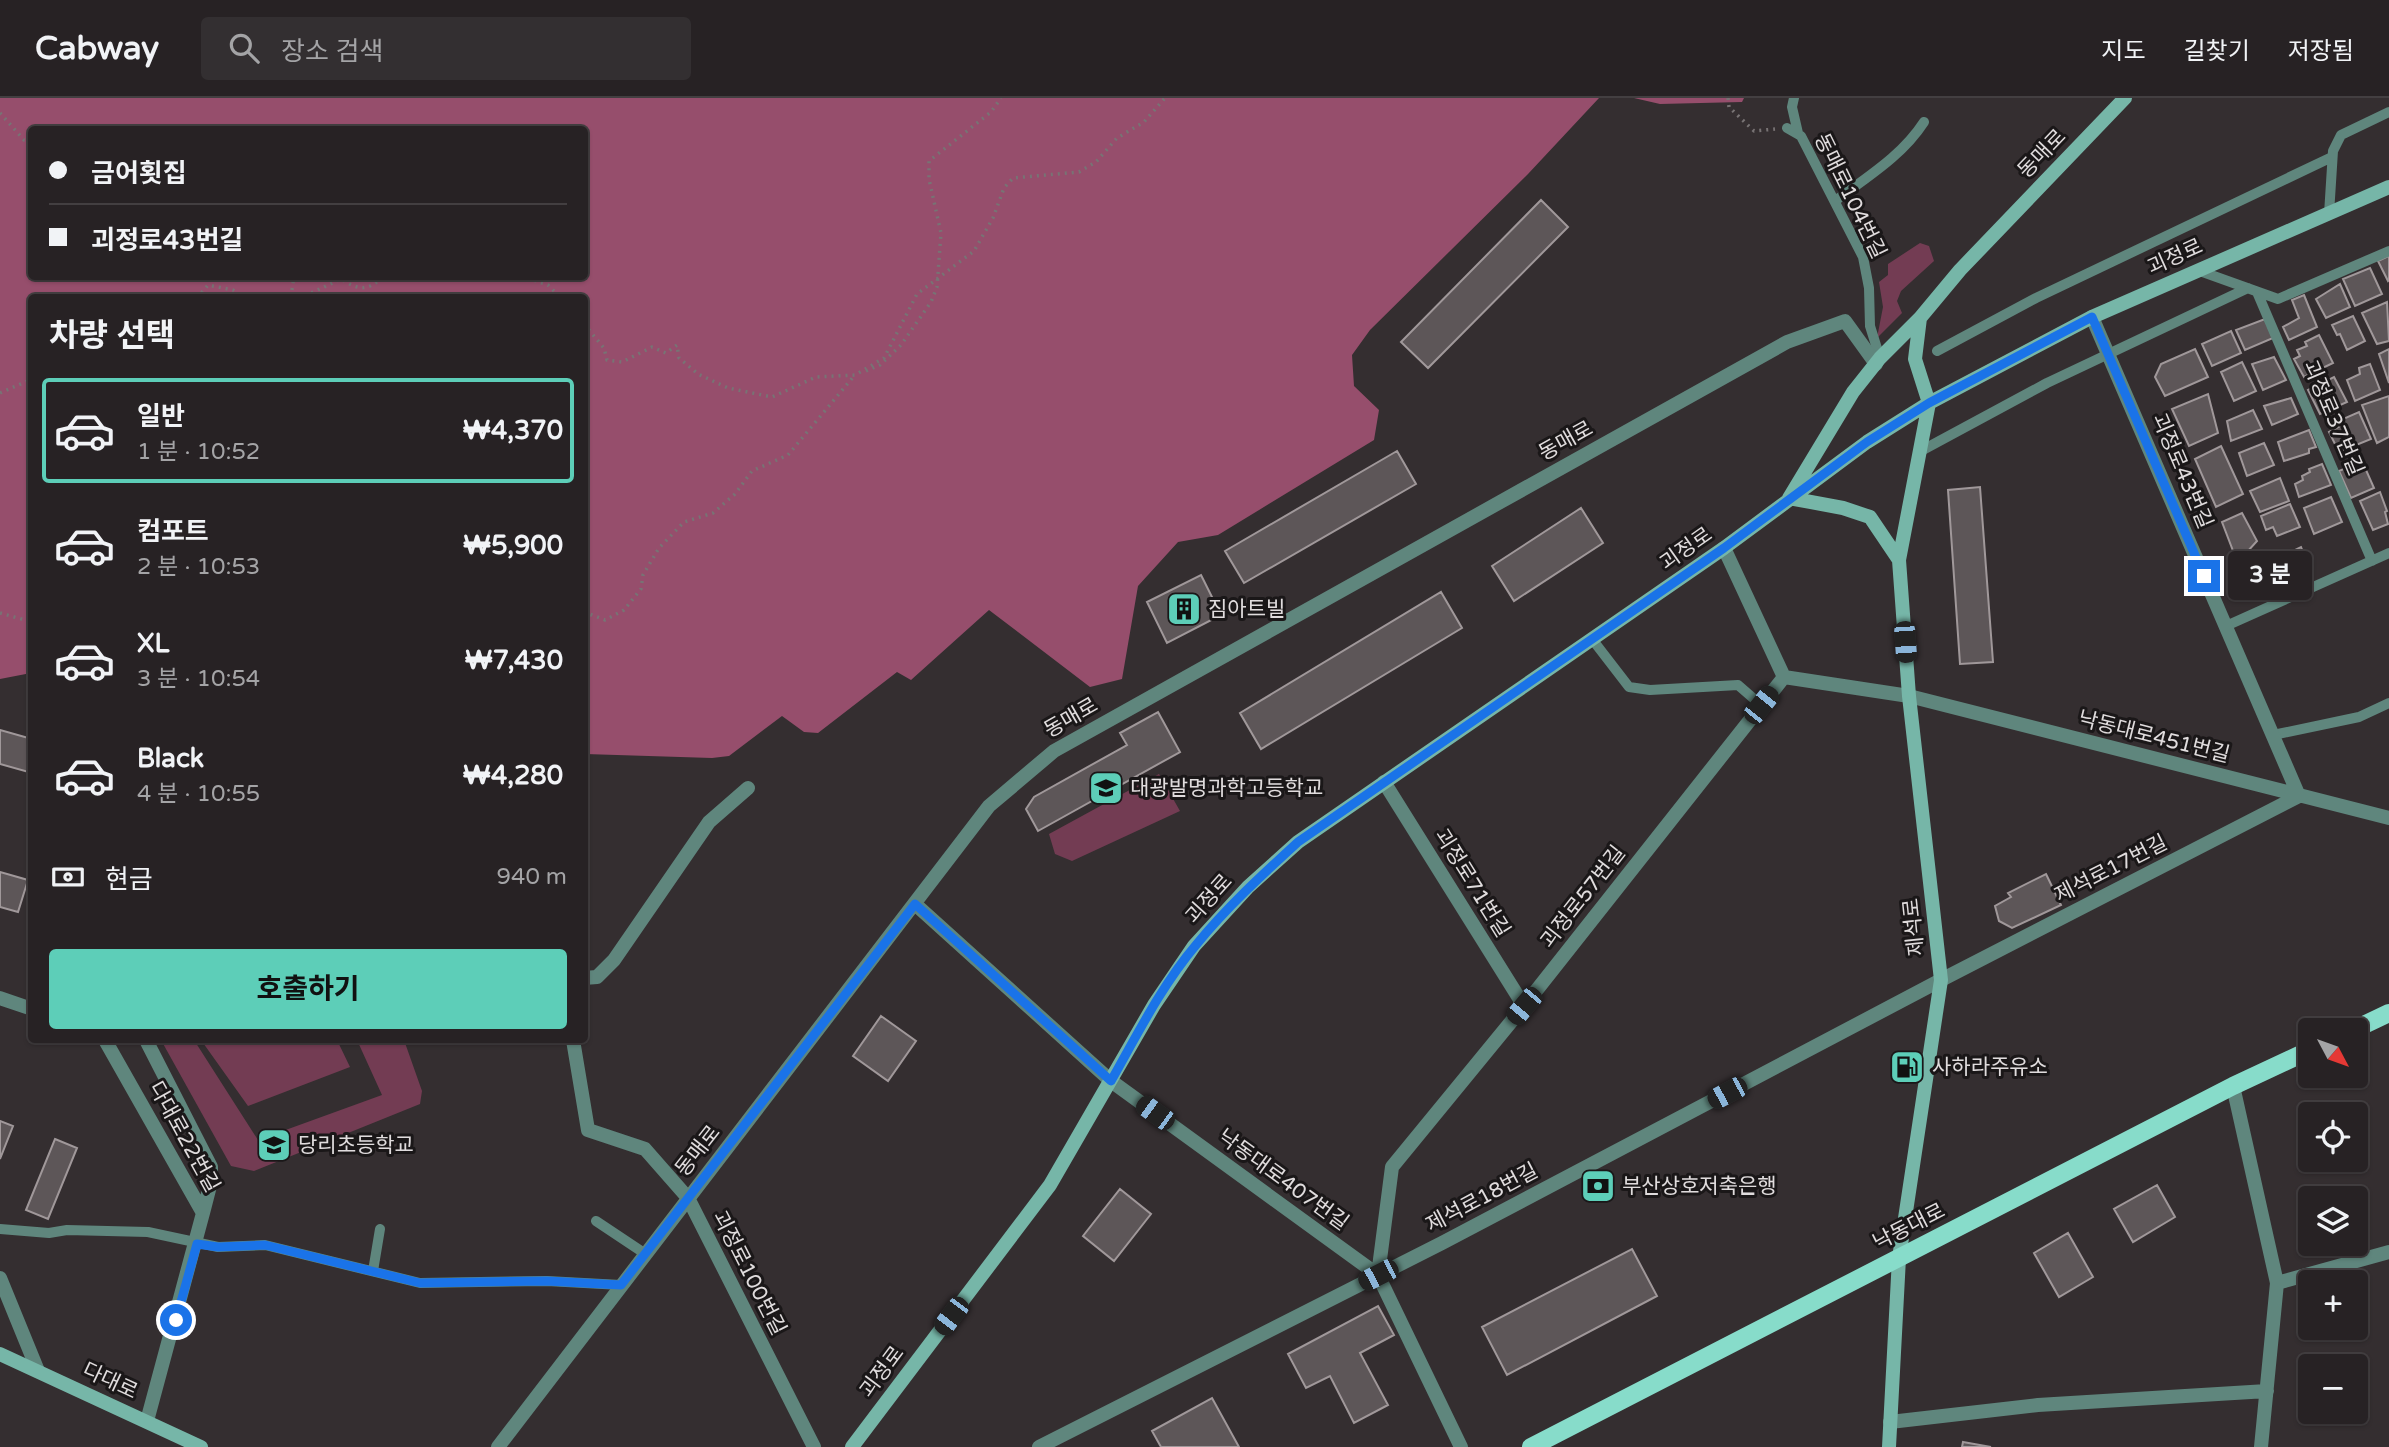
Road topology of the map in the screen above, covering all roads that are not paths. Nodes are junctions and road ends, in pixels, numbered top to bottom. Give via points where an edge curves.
1 (1794, 98) edge
2 (2124, 98) edge
3 (2389, 112) edge
4 (1923, 122) dead end
5 (1787, 128) road end
6 (1798, 133) junction
7 (2332, 158) junction
8 (2389, 187) edge
9 (1835, 201) junction
10 (2329, 214) junction
11 (2389, 251) edge
12 (2196, 270) junction
13 (2253, 290) junction
14 (2092, 317) junction
15 (1920, 318) junction
16 (1937, 351) dead end
17 (2108, 355) junction
18 (1878, 361) junction
19 (1929, 403) junction
20 (1919, 452) junction
21 (1790, 498) junction
22 (1724, 548) junction
23 (2389, 553) edge
24 (1899, 560) junction
25 (2372, 561) junction
26 (2226, 626) junction
27 (1592, 639) junction
28 (1784, 677) junction
29 (1909, 696) junction
30 (2389, 703) edge
31 (1761, 705) junction
32 (2273, 735) junction
33 (1384, 782) junction
34 (748, 788) dead end
35 (2300, 796) junction
36 (2389, 818) edge
37 (915, 904) junction
38 (588, 978) edge
39 (1941, 980) junction
40 (0, 998) edge
41 (1524, 1006) junction
42 (28, 1008) edge
43 (2389, 1013) edge
44 (2368, 1023) edge
45 (107, 1043) edge
46 (148, 1043) edge
47 (574, 1043) edge
48 (2298, 1056) edge
49 (1111, 1081) junction
50 (2234, 1086) junction
51 (688, 1198) junction
52 (203, 1213) junction
53 (596, 1221) dead end
54 (380, 1228) dead end
55 (0, 1229) edge
56 (197, 1244) junction
57 (2389, 1252) edge
58 (644, 1253) junction
59 (1899, 1258) junction
60 (373, 1271) junction
61 (1378, 1275) junction
62 (0, 1278) edge
63 (2277, 1283) junction
64 (621, 1285) junction
65 (0, 1353) edge
66 (38, 1371) junction
67 (2267, 1391) junction
68 (147, 1421) junction
69 (1890, 1422) junction
70 (201, 1447) edge
71 (498, 1447) edge
72 (814, 1447) edge
73 (852, 1447) edge
74 (1039, 1447) edge
75 (1461, 1447) edge
76 (1531, 1447) edge
77 (1889, 1447) edge
78 (2261, 1447) edge

1 - 6 lane, 동매로104번길 via 1791,107
2 - 15 main road, 동매로 via 1959,270
3 - 7 lane via 2340,135
4 - 9 lane via 1898,152
5 - 6 lane, 동매로104번길
6 - 9 lane, 동매로104번길
7 - 10 lane
7 - 16 lane via 2036,298
8 - 10 main road, 괴정로
9 - 18 lane, 동매로104번길 via 1863,257
10 - 12 main road, 괴정로
11 - 13 lane via 2278,299
12 - 13 lane
12 - 14 main road, 괴정로
13 - 17 lane
13 - 25 lane, 괴정로37번길
14 - 17 street, 괴정로43번길
14 - 19 main road, 괴정로
15 - 18 main road, 동매로
15 - 19 main road via 1915,359
17 - 20 lane
17 - 26 street, 괴정로43번길
18 - 21 main road, 동매로 via 1853,392
18 - 37 street, 동매로 via 1845,321 1787,342 1054,751 989,806
19 - 20 main road, 제석로
19 - 21 main road, 괴정로
20 - 24 main road, 제석로
21 - 22 main road, 괴정로
21 - 24 main road via 1870,517
22 - 27 main road, 괴정로
22 - 28 street
23 - 25 lane
24 - 29 main road, 제석로
25 - 26 lane
26 - 32 street, 괴정로43번길
27 - 31 lane via 1629,687 1738,685
27 - 33 main road, 괴정로
28 - 29 street, 낙동대로451번길
28 - 31 street, 괴정로57번길
29 - 35 street, 낙동대로451번길
29 - 39 main road, 제석로
30 - 32 lane via 2359,717
31 - 41 street, 괴정로57번길
32 - 35 street, 괴정로43번길
33 - 41 street, 괴정로71번길
33 - 49 main road, 괴정로 via 1298,842 1248,887 1195,946 1154,1005
34 - 38 street via 709,822 614,960 597,977
35 - 36 street, 낙동대로451번길
35 - 39 street, 제석로17번길
37 - 49 street
37 - 51 street, 동매로
39 - 59 main road, 제석로
39 - 61 street, 제석로18번길
40 - 42 street
41 - 61 street, 괴정로57번길 via 1392,1167
43 - 44 main road
45 - 52 street, 다대로22번길
46 - 52 street via 211,1167
47 - 51 street, 괴정로100번길 via 589,1130 645,1149
48 - 50 main road, 낙동대로
49 - 61 street, 낙동대로407번길
49 - 73 main road, 괴정로 via 1050,1185
50 - 59 main road, 낙동대로
50 - 63 street
51 - 58 street, 동매로
51 - 72 street, 괴정로100번길
52 - 56 street, 다대로22번길
53 - 58 lane
54 - 60 lane
55 - 56 lane via 148,1232
56 - 60 lane via 265,1245
56 - 68 street, 다대로22번길
57 - 63 street
58 - 64 street, 동매로
59 - 69 main road, 제석로
59 - 76 main road, 낙동대로
60 - 64 lane via 420,1283
61 - 74 street, 제석로18번길
61 - 75 street, 낙동대로407번길
62 - 66 street
63 - 67 street
64 - 71 street, 동매로
65 - 66 main road, 다대로
66 - 68 main road, 다대로
67 - 69 street via 2038,1405
67 - 78 street
68 - 70 main road, 다대로
69 - 77 main road, 제석로

